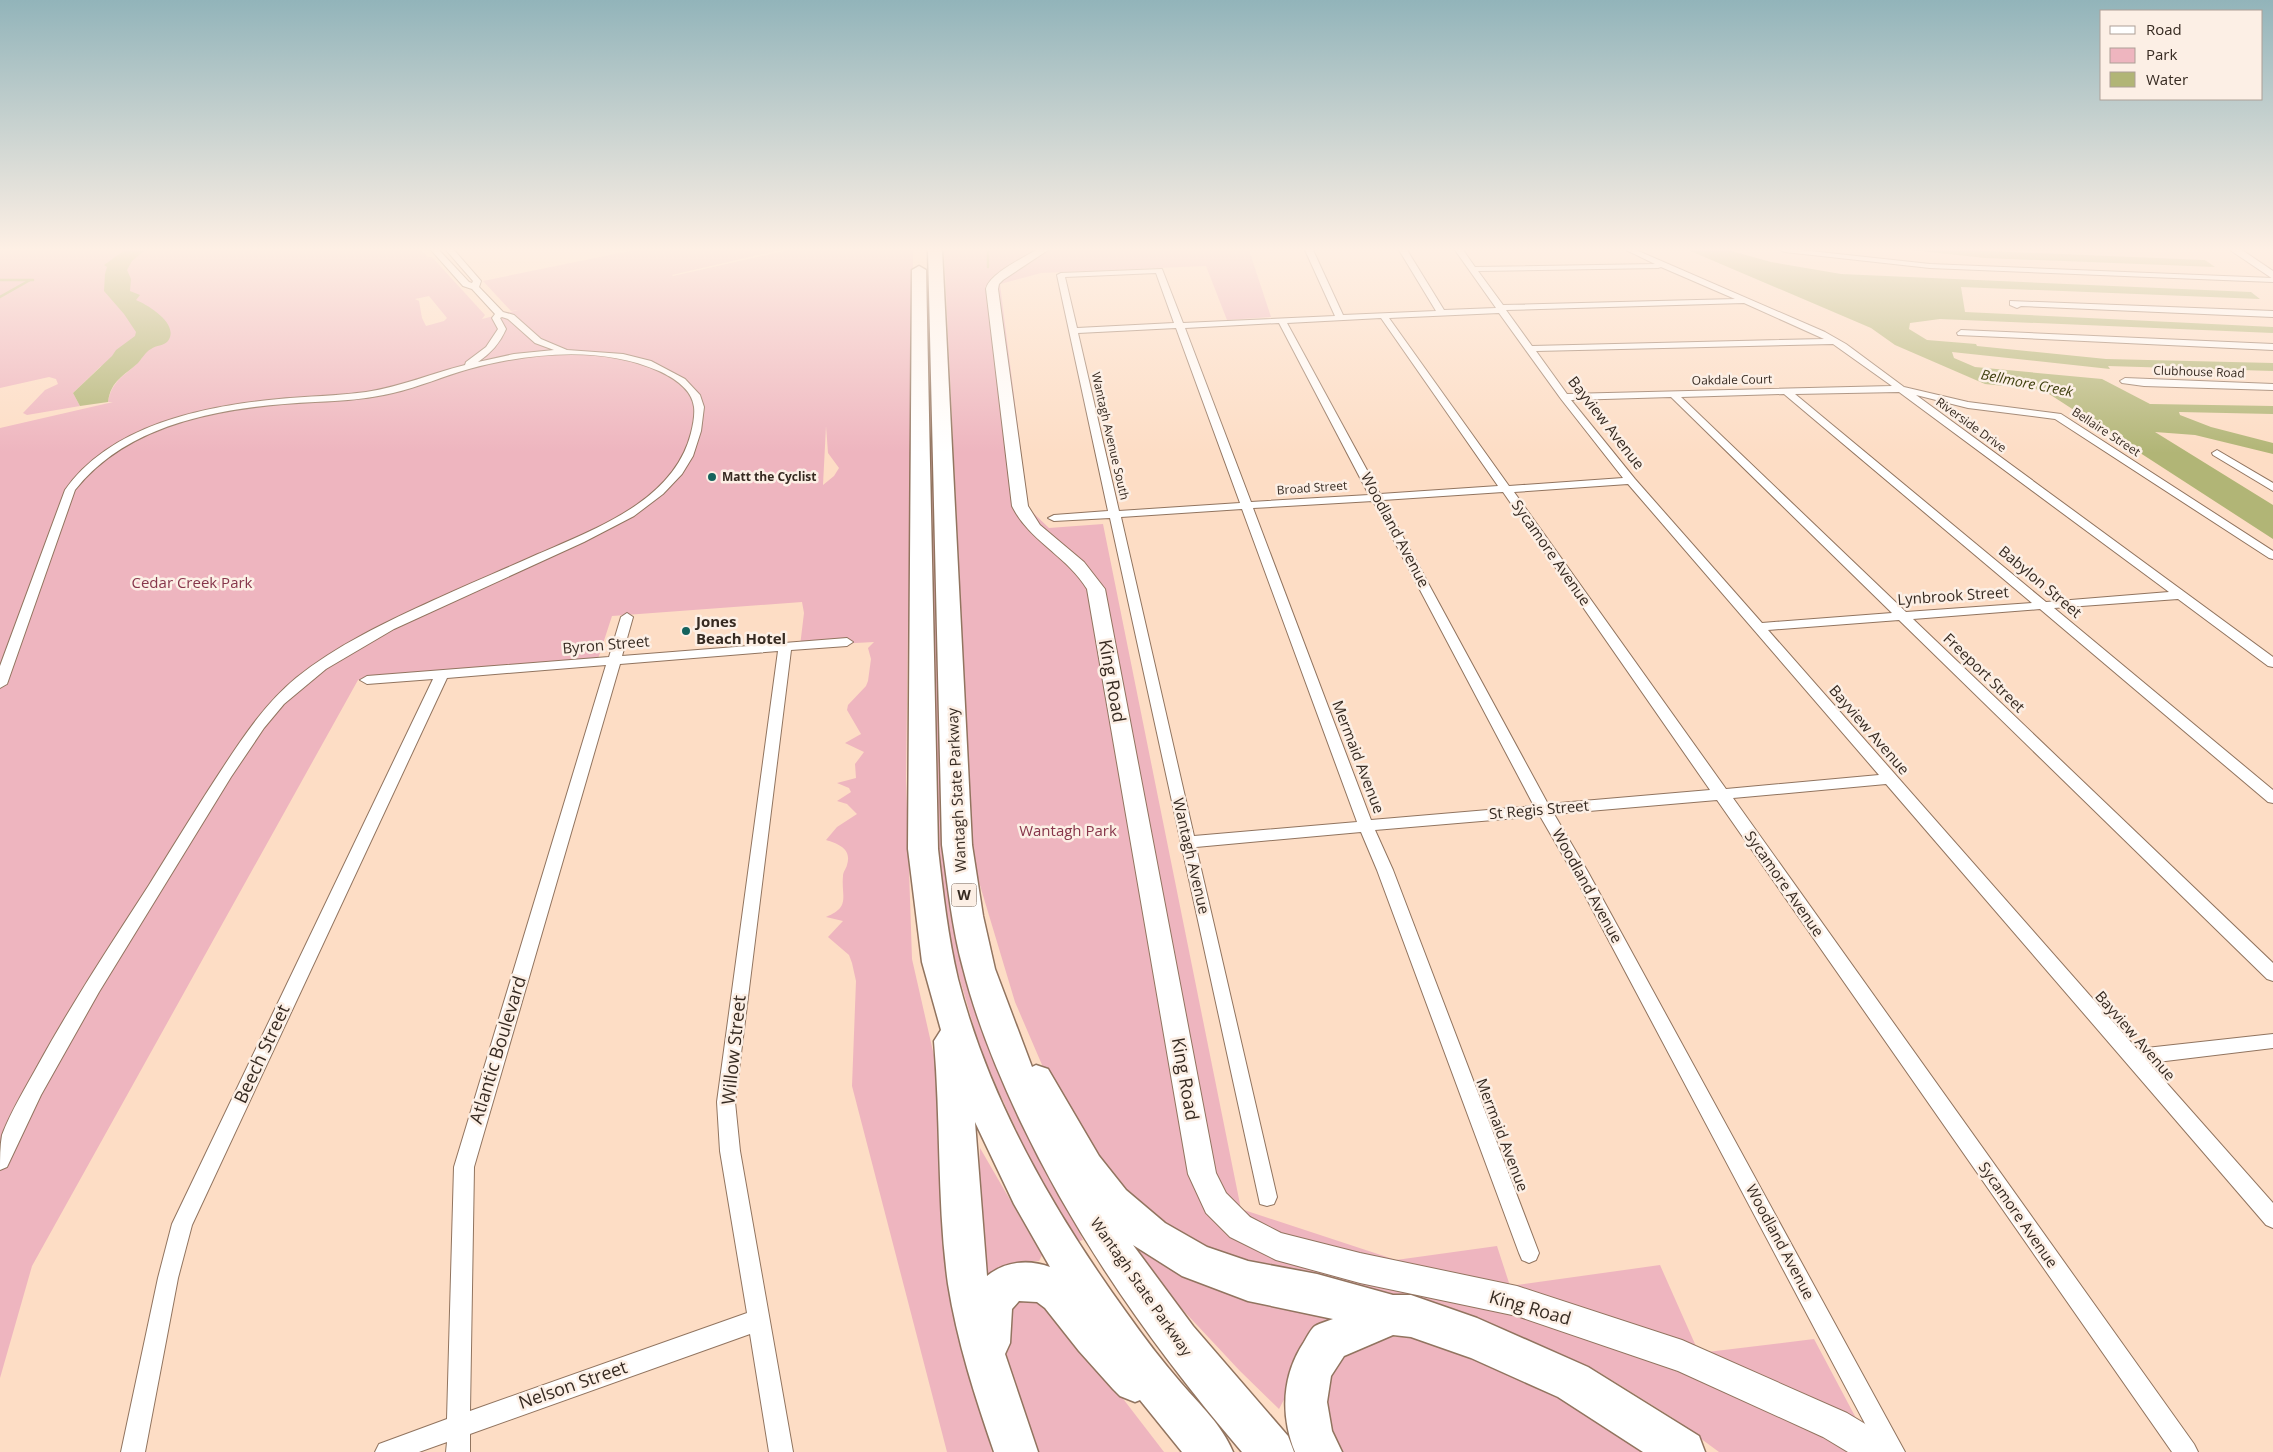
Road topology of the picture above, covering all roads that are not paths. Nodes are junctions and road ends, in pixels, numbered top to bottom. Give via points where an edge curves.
1 (496, 318) edge
2 (512, 318) edge
3 (919, 318) edge
4 (938, 318) edge
5 (995, 318) edge
6 (1071, 318) edge
7 (1175, 318) edge
8 (1325, 318) edge
9 (1385, 318) edge
10 (1507, 318) edge
11 (1783, 318) edge
12 (1281, 320) junction
13 (1178, 325) junction
14 (1074, 330) junction
15 (1961, 333) dead end
16 (1835, 341) junction
17 (2273, 347) edge
18 (1530, 349) junction
19 (569, 353) junction
20 (462, 369) junction
21 (2125, 381) dead end
22 (2273, 387) edge
23 (1902, 390) junction
24 (1786, 391) junction
25 (1673, 394) junction
26 (1564, 397) junction
27 (2217, 453) dead end
28 (1631, 481) junction
29 (2273, 488) edge
30 (1506, 489) junction
31 (1377, 497) junction
32 (1246, 506) junction
33 (1115, 514) junction
34 (1054, 518) dead end
35 (2273, 556) edge
36 (2181, 595) junction
37 (2044, 606) junction
38 (1903, 616) junction
39 (627, 617) dead end
40 (1758, 627) junction
41 (847, 642) dead end
42 (785, 647) junction
43 (614, 660) junction
44 (2273, 662) edge
45 (442, 674) junction
46 (367, 680) dead end
47 (0, 684) edge
48 (1890, 779) junction
49 (1720, 794) junction
50 (2273, 798) edge
51 (1544, 810) junction
52 (1366, 826) junction
53 (1188, 842) junction
54 (2273, 974) edge
55 (984, 985) junction
56 (946, 998) junction
57 (2273, 1041) edge
58 (2132, 1057) junction
59 (0, 1161) edge
60 (1267, 1197) dead end
61 (2273, 1218) edge
62 (1529, 1253) dead end
63 (1393, 1315) junction
64 (758, 1320) junction
65 (989, 1372) junction
66 (458, 1425) junction
67 (133, 1452) edge
68 (388, 1452) edge
69 (458, 1452) edge
70 (781, 1452) edge
71 (1016, 1452) edge
72 (1206, 1452) edge
73 (1211, 1452) edge
74 (1272, 1452) edge
75 (1320, 1452) edge
76 (1683, 1452) edge
77 (1880, 1452) edge
78 (1893, 1452) edge
79 (2186, 1452) edge

1 - 20 street via 502,329 495,343
2 - 19 street via 538,341
3 - 56 highway, Wantagh State Parkway / W via 923,849 932,924
4 - 55 highway, Wantagh State Parkway / W via 957,845 968,918
5 - 77 street, King Road via 1020,506 1027,522 1089,575 1096,589 1202,1174 1216,1203 1240,1226 1276,1246 1360,1268 1517,1301 1682,1356 1835,1426
6 - 14 street, Wantagh Avenue South
7 - 13 street, Mermaid Avenue
8 - 12 street
9 - 30 street, Sycamore Avenue
10 - 18 street, Bayview Avenue
11 - 16 street, Riverside Drive
12 - 13 street
12 - 31 street, Woodland Avenue
13 - 14 street
13 - 32 street, Mermaid Avenue
14 - 33 street, Wantagh Avenue South
15 - 17 street
16 - 18 street
16 - 23 street, Riverside Drive
18 - 26 street, Bayview Avenue
19 - 20 street via 513,358
19 - 59 street via 644,362 670,373 688,386 698,399 700,411 688,457 681,468 646,502 607,527 383,629 320,666 285,695 252,733 61,1038 22,1110
20 - 47 street via 386,392 327,400 264,403 202,415 130,441 97,461 70,490
21 - 22 street, Clubhouse Road
23 - 24 street, Oakdale Court
23 - 35 street, Bellaire Street via 1968,405 2058,416
23 - 36 street, Riverside Drive
24 - 25 street, Oakdale Court
24 - 37 street, Babylon Street
25 - 26 street, Oakdale Court
25 - 38 street, Freeport Street
26 - 28 street, Bayview Avenue
27 - 29 street
28 - 30 street, Broad Street
28 - 40 street, Bayview Avenue
30 - 31 street, Broad Street
30 - 49 street, Sycamore Avenue
31 - 32 street, Broad Street
31 - 51 street, Woodland Avenue
32 - 33 street, Broad Street
32 - 52 street, Mermaid Avenue
33 - 34 street, Broad Street
33 - 53 street, Wantagh Avenue
36 - 37 street, Lynbrook Street
36 - 44 street, Riverside Drive
37 - 38 street, Lynbrook Street
37 - 50 street, Babylon Street
38 - 40 street, Lynbrook Street
38 - 54 street, Freeport Street
39 - 43 street, Atlantic Boulevard
40 - 48 street, Bayview Avenue
41 - 42 street, Byron Street
42 - 43 street, Byron Street
42 - 64 street, Willow Street via 726,1102 730,1151
43 - 45 street, Byron Street
43 - 66 street, Atlantic Boulevard via 464,1167
45 - 46 street, Byron Street
45 - 67 street, Beech Street via 182,1224
48 - 49 street, St Regis Street
48 - 58 street, Bayview Avenue
49 - 51 street, St Regis Street
49 - 79 street, Sycamore Avenue
51 - 52 street, St Regis Street
51 - 78 street, Woodland Avenue
52 - 53 street, St Regis Street
52 - 62 street, Mermaid Avenue
53 - 60 street, Wantagh Avenue
55 - 63 highway via 1086,1168 1113,1203 1151,1236 1196,1262 1248,1281 1318,1294
55 - 74 highway, Wantagh State Parkway / W via 1013,1066 1050,1147 1108,1245 1178,1342
56 - 65 highway via 959,1124 965,1258 973,1309
56 - 73 highway, Wantagh State Parkway / W via 977,1083 1015,1167 1071,1268 1142,1369
57 - 58 street
58 - 61 street, Bayview Avenue
63 - 75 highway via 1330,1341 1312,1369 1305,1402 1312,1440
63 - 76 highway via 1411,1316 1477,1340 1573,1382
64 - 66 street, Nelson Street
64 - 70 street, Willow Street
65 - 71 highway
65 - 72 highway via 990,1320 994,1302 1002,1289 1016,1282 1032,1280 1056,1291 1108,1354
66 - 68 street, Nelson Street
66 - 69 street, Atlantic Boulevard

